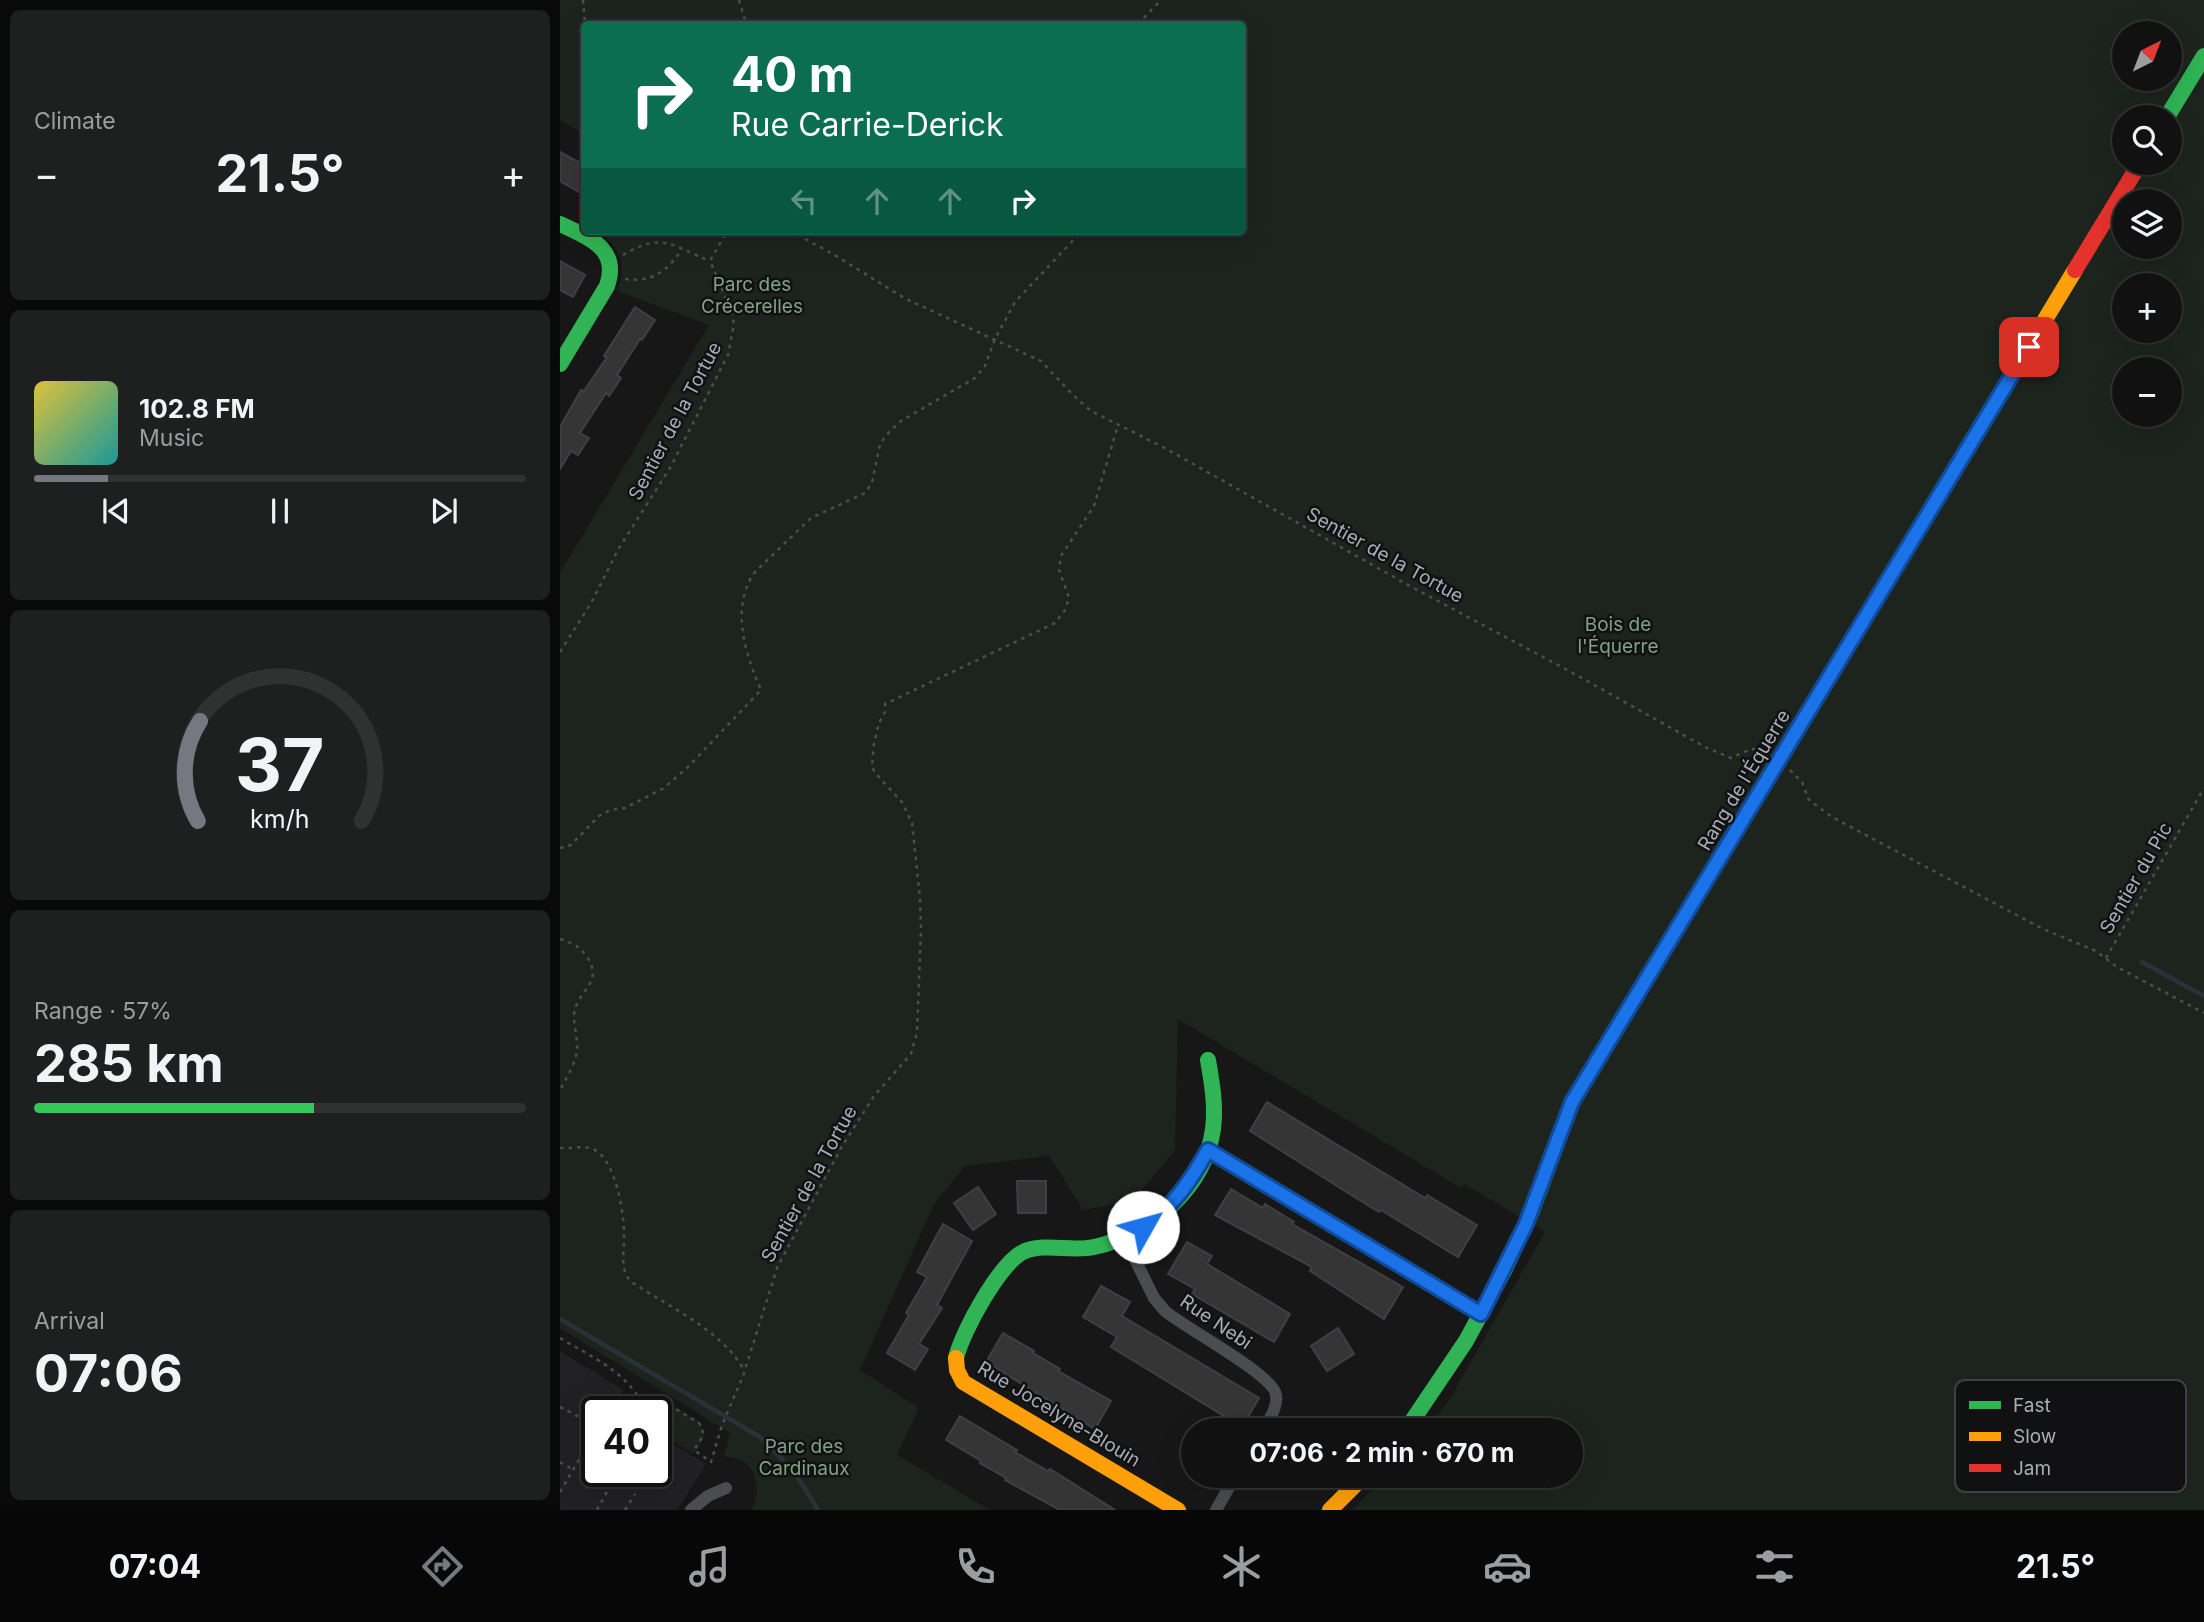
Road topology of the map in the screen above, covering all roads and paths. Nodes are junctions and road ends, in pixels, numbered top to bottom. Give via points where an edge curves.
1 (583, 0) edge
2 (739, 0) edge
3 (1161, 0) edge
4 (585, 21) edge
5 (745, 21) edge
6 (1141, 21) edge
7 (2204, 56) edge
8 (2174, 105) edge
9 (2133, 175) edge
10 (560, 224) edge
11 (725, 235) edge
12 (797, 235) edge
13 (1078, 235) edge
14 (682, 249) junction
15 (610, 260) junction
16 (710, 261) junction
17 (611, 277) junction
18 (995, 339) junction
19 (560, 364) edge
20 (1118, 425) junction
21 (560, 652) edge
22 (1769, 752) dead end
23 (1788, 768) dead end
24 (2204, 788) edge
25 (560, 848) edge
26 (560, 939) edge
27 (2106, 958) junction
28 (2204, 1013) edge
29 (1209, 1060) dead end
30 (560, 1090) edge
31 (560, 1148) edge
32 (1208, 1150) junction
33 (1125, 1239) junction
34 (1481, 1314) junction
35 (560, 1338) edge
36 (744, 1370) junction
37 (560, 1407) edge
38 (1270, 1418) edge
39 (1415, 1418) edge
40 (581, 1419) edge
41 (581, 1454) edge
42 (560, 1462) edge
43 (572, 1469) junction
44 (610, 1487) edge
45 (726, 1488) dead end
46 (1229, 1488) edge
47 (1352, 1488) edge
48 (560, 1492) edge
49 (635, 1494) dead end
50 (597, 1510) edge
51 (625, 1510) edge
52 (691, 1510) edge
53 (1178, 1510) edge
54 (1216, 1510) edge
55 (1330, 1510) edge

1 - 4 path
2 - 5 path
3 - 6 path
7 - 8 street
9 - 34 street, Rang de l'Équerre via 1572,1102 1526,1224
10 - 15 street via 600,245
11 - 16 path
12 - 18 path, Sentier de la Tortue via 906,299
13 - 18 path via 1015,302
14 - 15 path via 656,241
14 - 16 path
14 - 17 path via 658,275 646,280
15 - 17 street
16 - 21 path, Sentier de la Tortue via 731,310 734,333 728,355 670,468
17 - 19 street
18 - 20 path, Sentier de la Tortue via 1041,361 1081,404
18 - 25 path via 975,378 890,432 880,444 872,484 865,493 811,517 748,581 741,610 752,669 761,690 664,788 599,816 571,845
20 - 22 path, Sentier de la Tortue via 1719,754 1731,758 1751,748
20 - 36 path, Sentier de la Tortue via 1094,506 1061,556 1059,570 1069,598 1055,623 885,704 872,767 902,802 912,823 921,929 917,1032 911,1054 874,1096 841,1148 780,1262
23 - 27 path via 1802,782 1809,800 1832,817
24 - 27 path, Sentier du Pic
26 - 30 path via 577,945 594,969 594,977 576,1005 577,1053
27 - 28 path, Sentier du Pic
29 - 32 street, Rue Jocelyne-Blouin via 1214,1102
31 - 36 path via 592,1149 615,1175 625,1236 623,1267 630,1281 727,1346
32 - 33 street, Rue Jocelyne-Blouin via 1170,1206
32 - 34 street
33 - 38 street, Rue Nebi via 1165,1311 1274,1388
33 - 53 street, Rue Jocelyne-Blouin via 1093,1248 1016,1255 962,1338 956,1366 963,1382
34 - 39 street, Rang de l'Équerre
35 - 36 path, Sentier de la Tortue via 621,1376 641,1401 654,1396 699,1423 703,1436 694,1450 711,1462
37 - 40 path
41 - 43 path
42 - 43 path
43 - 48 path
44 - 50 path
45 - 52 street
46 - 54 street
47 - 55 street
49 - 51 path

